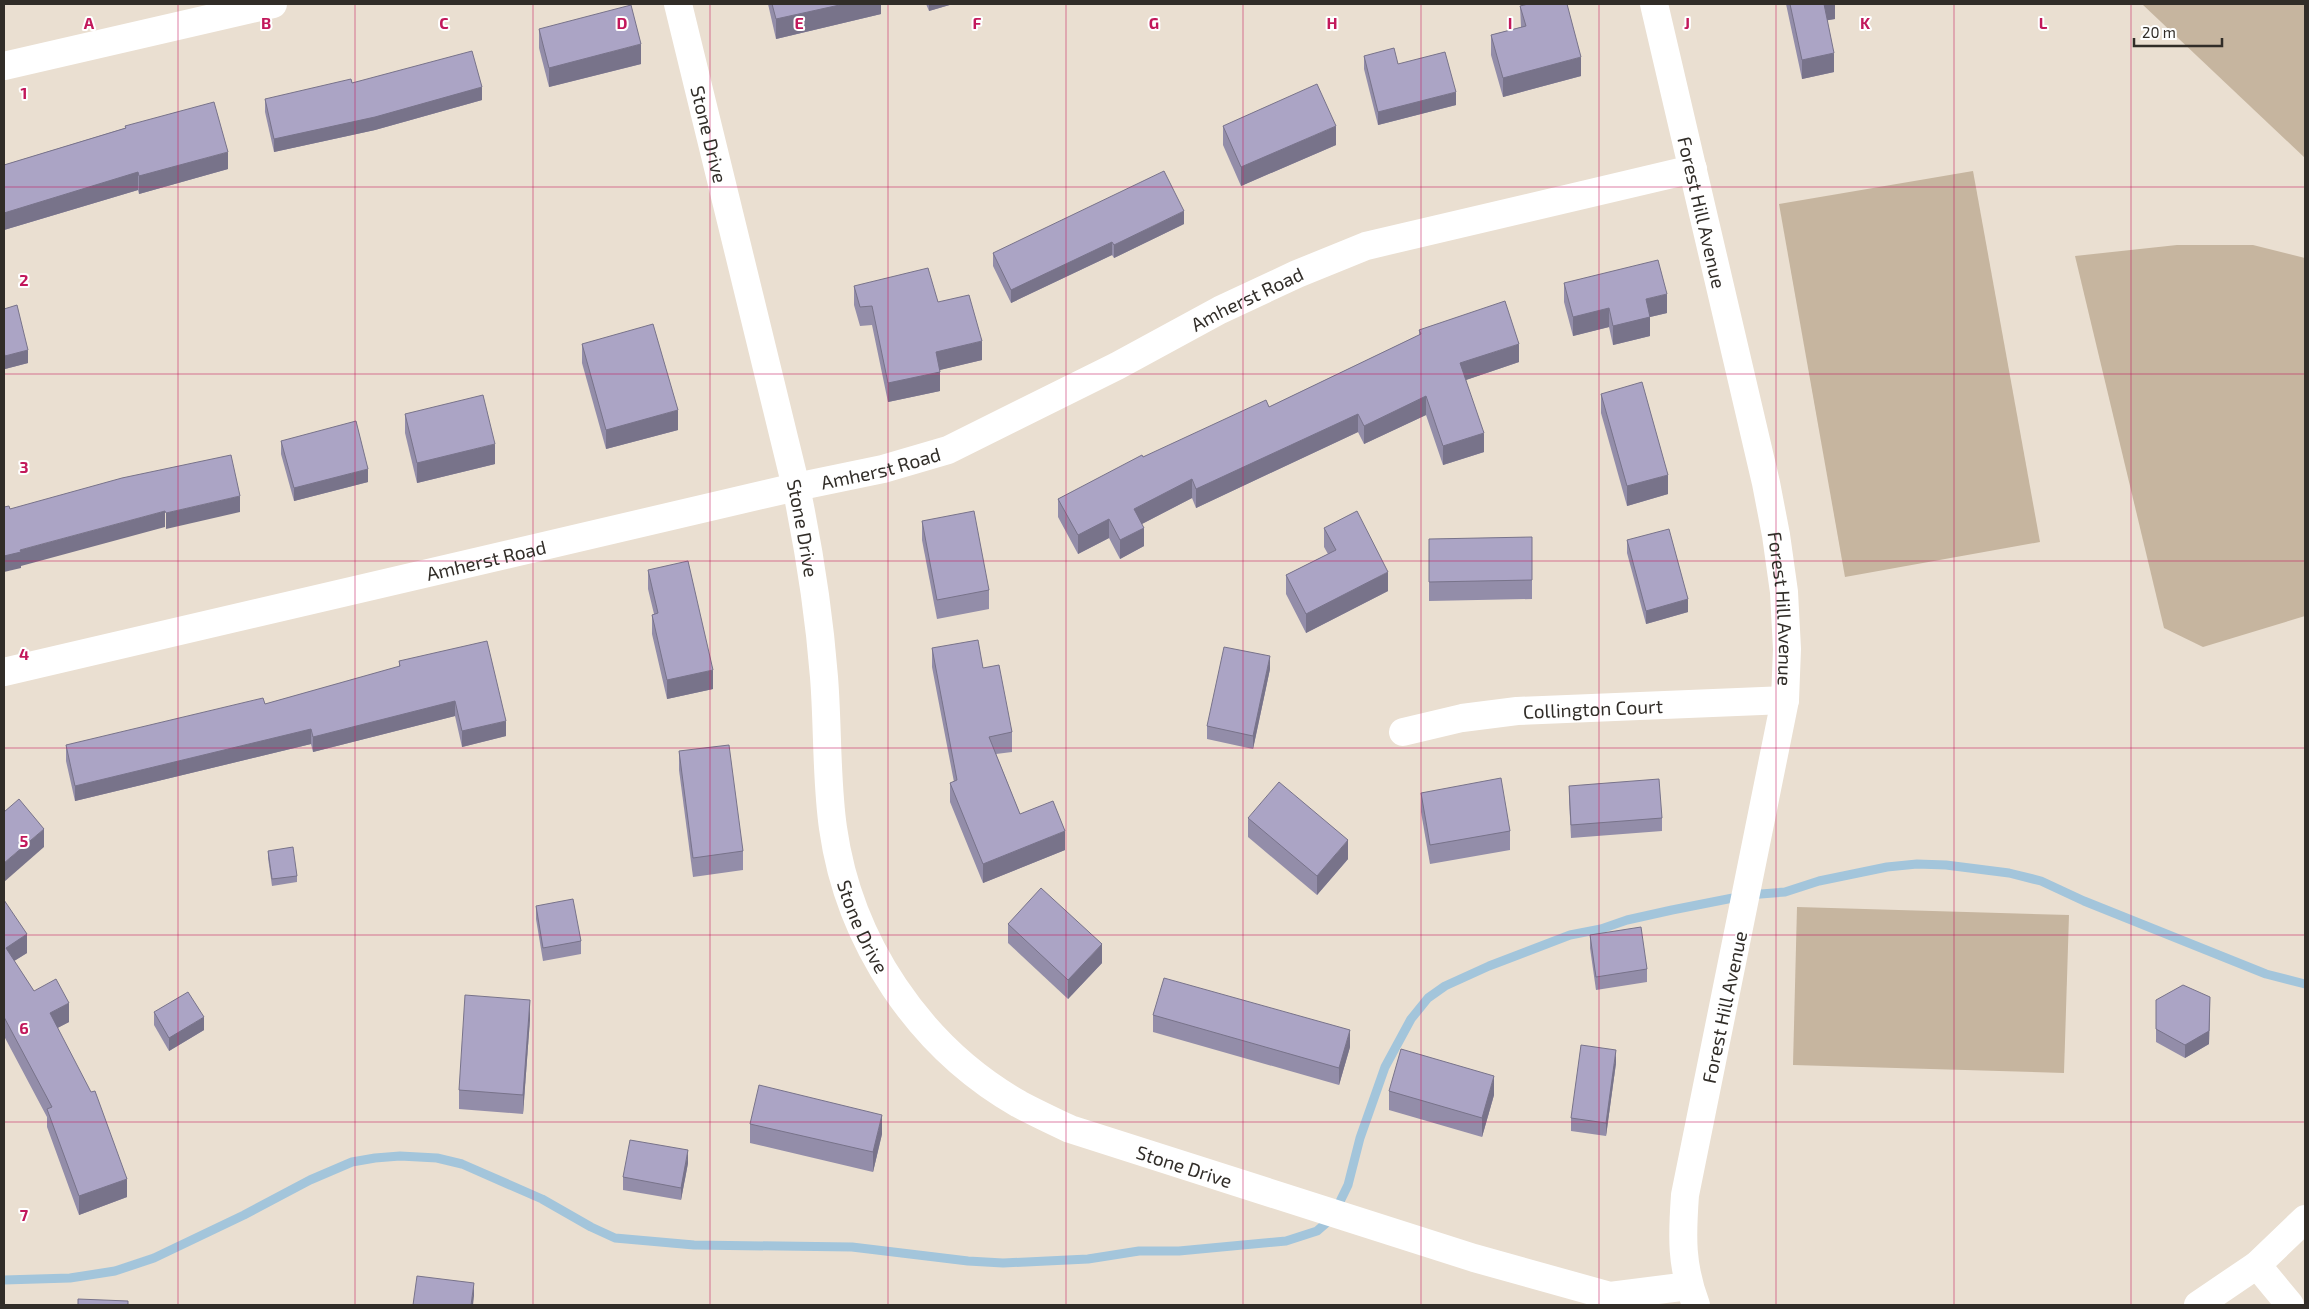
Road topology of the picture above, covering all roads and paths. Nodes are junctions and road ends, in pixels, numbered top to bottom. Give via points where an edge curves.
1 (273, 4) edge
2 (678, 4) edge
3 (1654, 4) edge
4 (4, 66) edge
5 (1693, 169) junction
6 (796, 486) junction
7 (4, 672) edge
8 (1785, 700) junction
9 (1403, 732) dead end
10 (2305, 1219) edge
11 (2257, 1265) junction
12 (1693, 1296) edge
13 (2198, 1305) edge
14 (2290, 1305) edge

1 - 4 street
2 - 6 street, Stone Drive
3 - 5 street, Forest Hill Avenue
5 - 6 street, Amherst Road via 1366,246 1220,310 1117,366 948,450 883,469
5 - 8 street, Forest Hill Avenue via 1776,535 1784,592
6 - 7 street, Amherst Road
6 - 12 street, Stone Drive via 809,547 824,677 833,829 848,894 876,957 905,1004 935,1038 974,1073 1019,1104 1070,1129 1465,1255 1610,1296
8 - 9 street, Collington Court via 1517,711 1462,718
8 - 12 street, Forest Hill Avenue via 1685,1195 1682,1242
10 - 11 street
11 - 13 street
11 - 14 street

